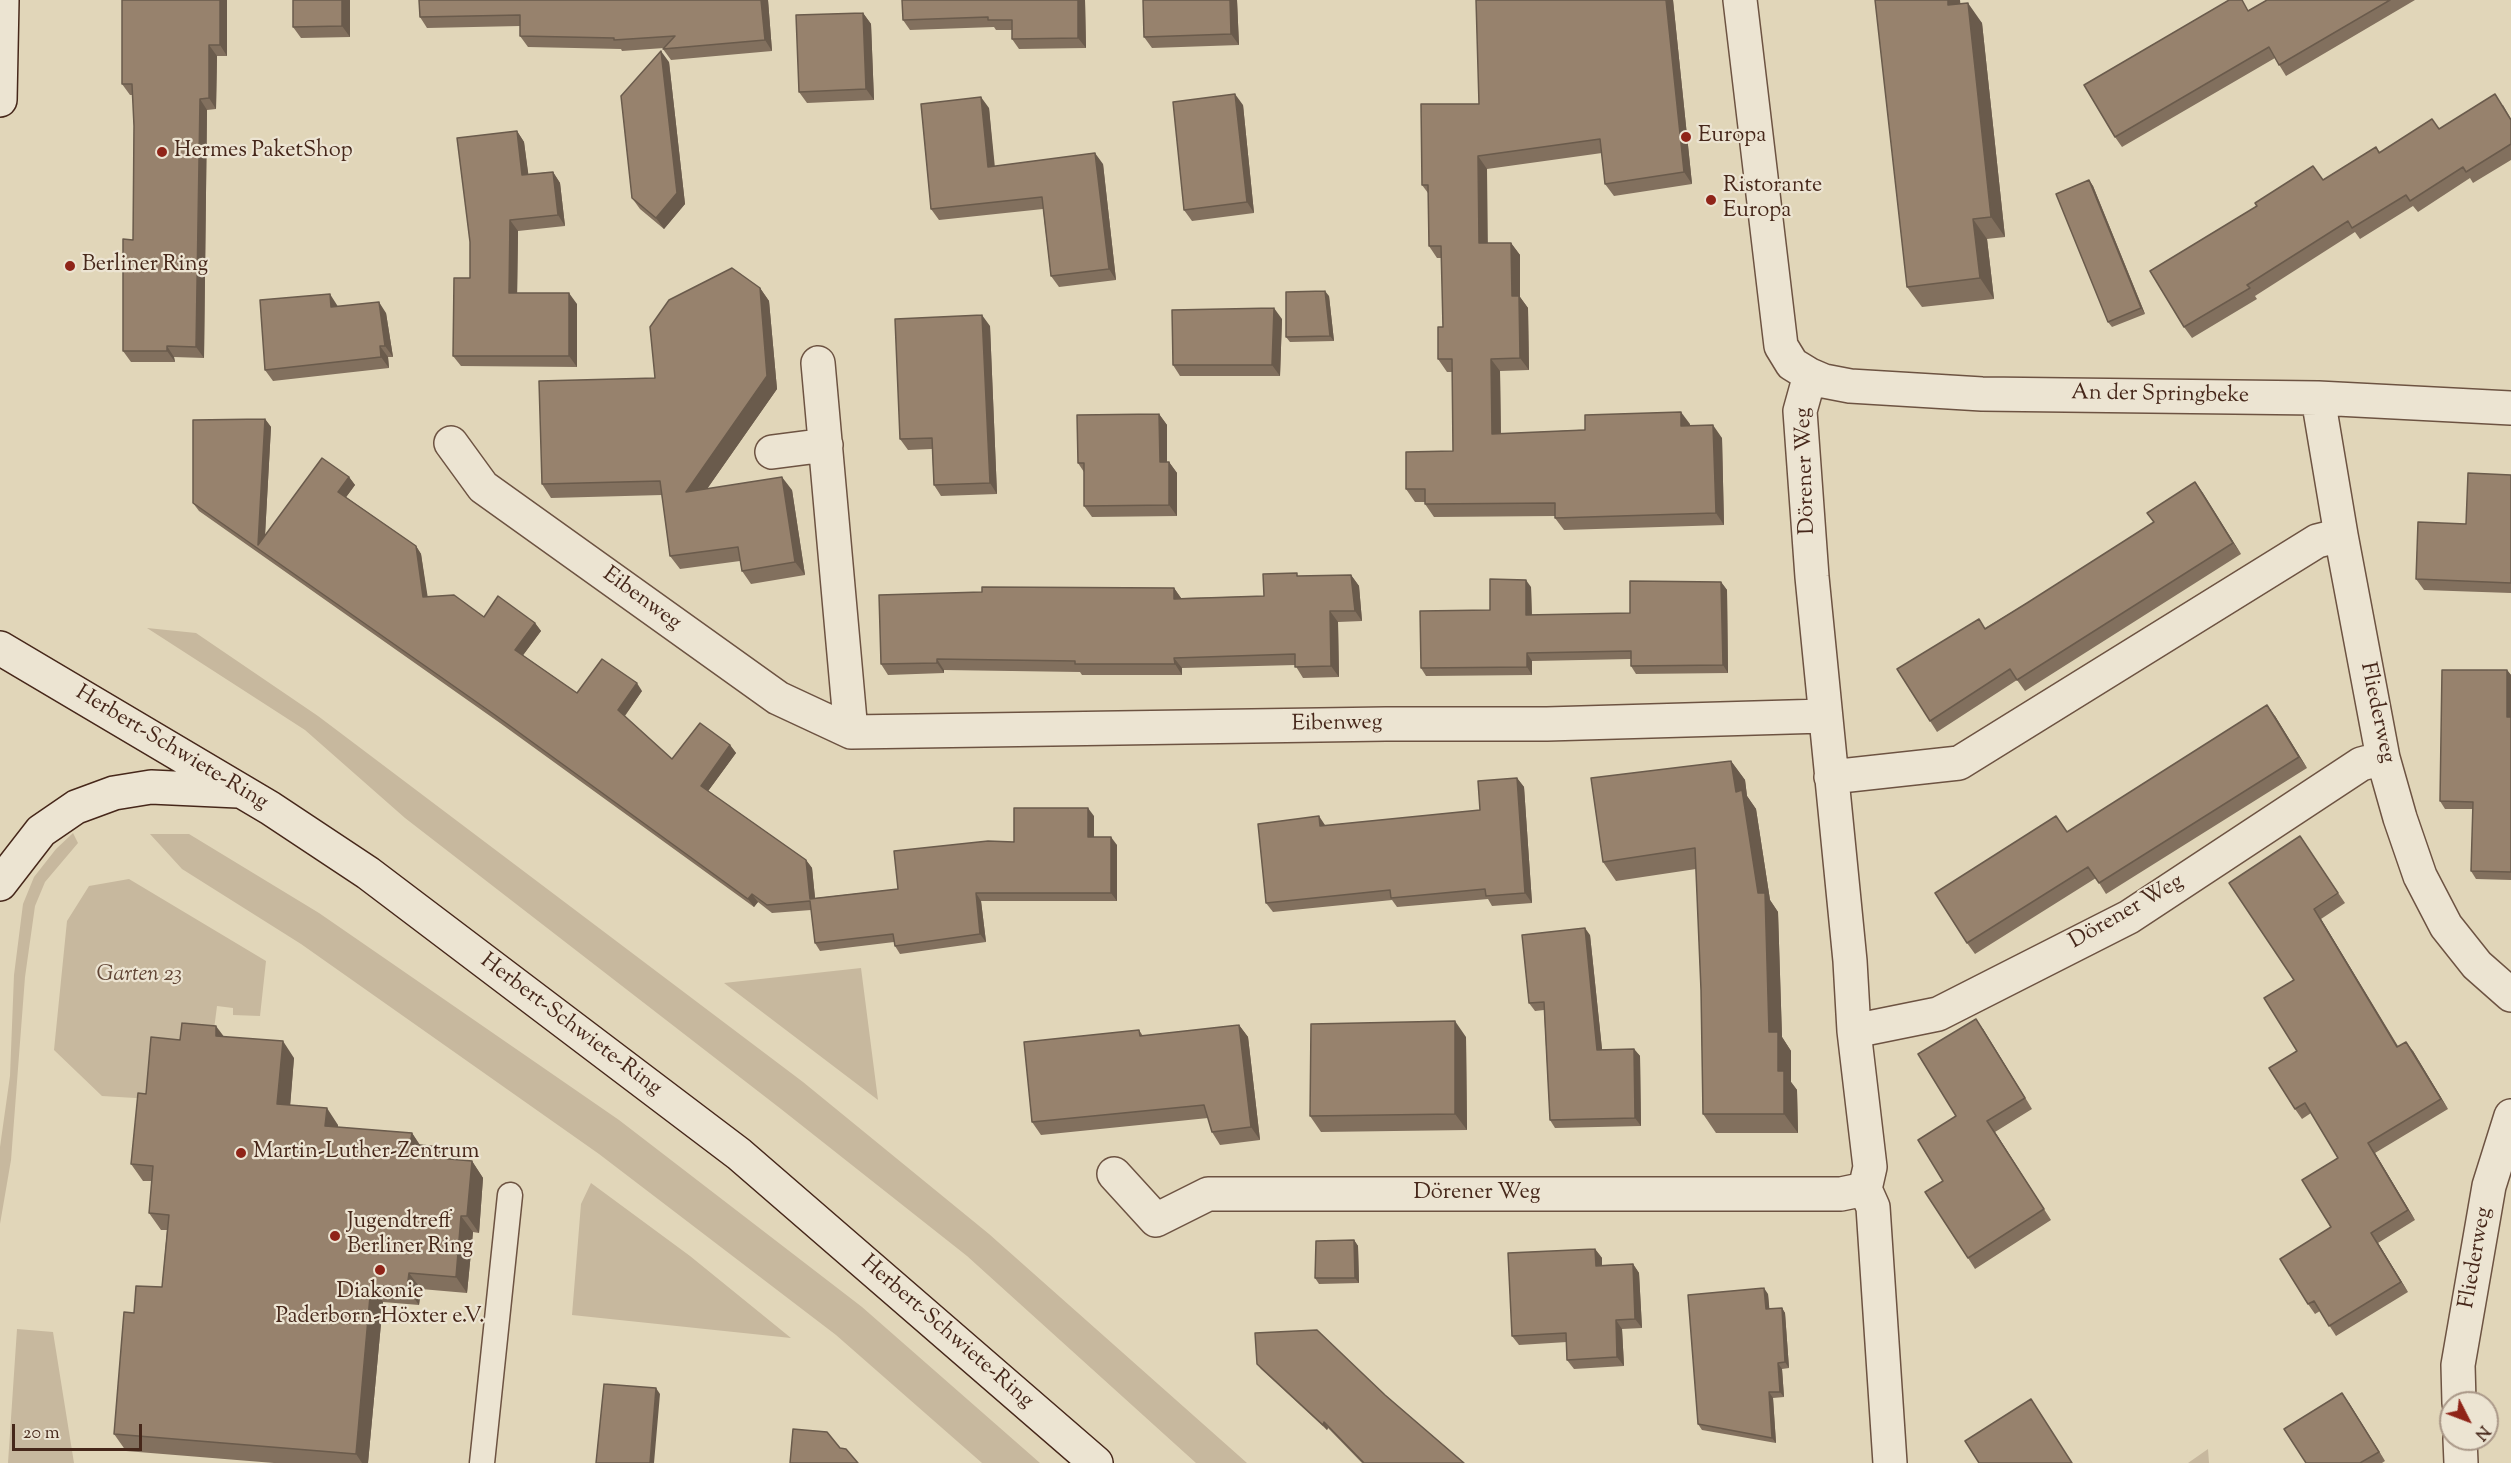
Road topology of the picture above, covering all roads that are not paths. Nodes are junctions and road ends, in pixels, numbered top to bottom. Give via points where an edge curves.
1 (2, 0) edge
2 (1740, 0) edge
3 (0, 100) edge
4 (818, 363) dead end
5 (1810, 375) junction
6 (2318, 398) junction
7 (2511, 408) edge
8 (451, 443) dead end
9 (826, 445) junction
10 (772, 452) dead end
11 (2341, 535) junction
12 (0, 648) edge
13 (1824, 716) junction
14 (851, 732) junction
15 (2383, 758) junction
16 (1831, 777) junction
17 (243, 792) junction
18 (0, 884) edge
19 (2511, 995) edge
20 (1854, 1031) junction
21 (2511, 1116) edge
22 (1114, 1174) dead end
23 (1865, 1189) junction
24 (510, 1195) dead end
25 (2459, 1391) edge
26 (482, 1463) edge
27 (1096, 1463) edge
28 (1890, 1463) edge

1 - 3 street
2 - 5 street, Dörener Weg via 1781,346 1792,364
4 - 9 street
5 - 6 street, An der Springbeke via 1850,386 1982,394
5 - 13 street, Dörener Weg via 1800,411
6 - 7 street, An der Springbeke
6 - 11 street, Fliederweg
8 - 14 street, Eibenweg via 483,487 778,698
9 - 10 street
9 - 14 street
11 - 15 street, Fliederweg
11 - 16 street via 2317,541 1959,763
12 - 17 street, Herbert-Schwiete-Ring
13 - 14 street, Eibenweg via 1547,724
13 - 16 street, Dörener Weg
15 - 19 street, Fliederweg via 2420,876 2446,926 2477,965
15 - 20 street, Dörener Weg via 2361,764 2129,917 1938,1014
16 - 20 street, Dörener Weg
17 - 18 street via 151,787 114,793 76,807 41,831
17 - 27 street, Herbert-Schwiete-Ring via 368,873 739,1154
20 - 23 street, Dörener Weg via 1870,1167
21 - 25 street, Fliederweg via 2489,1186 2458,1365
22 - 23 street, Dörener Weg via 1156,1220 1208,1194 1841,1194
23 - 28 street, Dörener Weg via 1873,1207
24 - 26 lane

